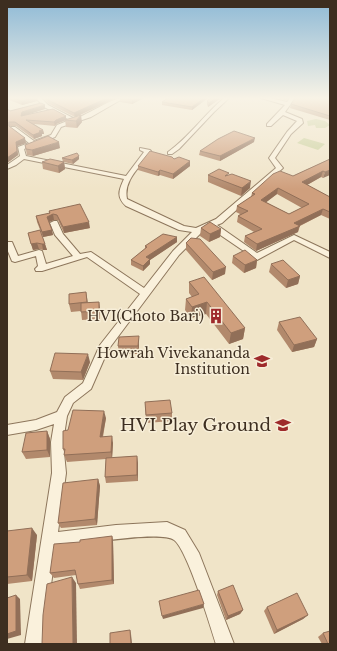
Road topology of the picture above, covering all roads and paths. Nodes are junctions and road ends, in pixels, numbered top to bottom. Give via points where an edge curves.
1 (13, 128) edge
2 (57, 128) edge
3 (196, 128) edge
4 (294, 128) edge
5 (33, 143) junction
6 (142, 149) dead end
7 (170, 154) dead end
8 (23, 157) junction
9 (7, 166) edge
10 (128, 178) junction
11 (54, 223) dead end
12 (210, 224) junction
13 (197, 231) junction
14 (7, 244) edge
15 (330, 255) edge
16 (78, 257) junction
17 (145, 293) junction
18 (61, 416) junction
19 (7, 430) edge
20 (49, 541) junction
21 (34, 644) edge
22 (225, 644) edge

1 - 5 street
2 - 5 street via 53,136
3 - 7 street
4 - 12 street via 272,158 280,168 219,221
5 - 8 street via 20,148
6 - 10 street via 148,151
8 - 9 street
8 - 10 street
10 - 13 street via 122,191 124,200 129,204 182,228
11 - 16 street via 59,235
12 - 13 street
12 - 15 street via 257,257 294,237
13 - 17 street
14 - 16 street via 15,258 39,253 41,268
16 - 17 street via 88,254
17 - 18 street via 104,348 87,386 69,400
18 - 19 street via 36,425
18 - 20 street via 58,473
20 - 21 street
20 - 22 street via 116,532 167,529 180,535 194,558

